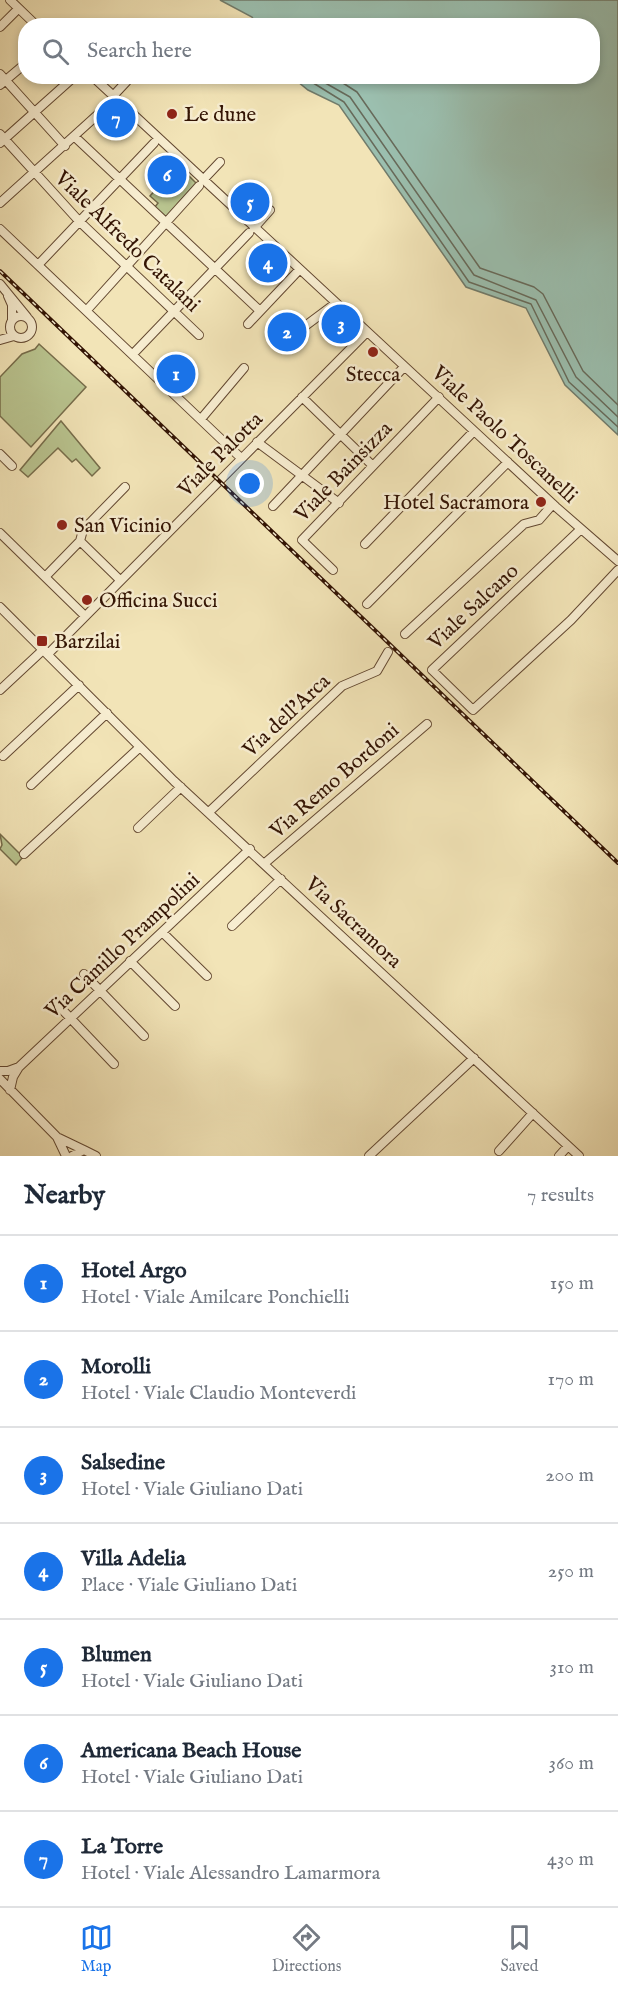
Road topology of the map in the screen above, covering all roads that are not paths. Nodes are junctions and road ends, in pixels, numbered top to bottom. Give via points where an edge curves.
1 (10, 0) edge
2 (15, 12) dead end
3 (29, 18) edge
4 (0, 27) edge
5 (18, 69) edge
6 (2, 80) edge
7 (66, 84) edge
8 (100, 84) edge
9 (125, 84) edge
10 (114, 97) junction
11 (35, 112) junction
12 (75, 137) junction
13 (1, 139) edge
14 (154, 143) dead end
15 (65, 146) junction
16 (220, 162) dead end
17 (33, 173) junction
18 (119, 180) junction
19 (201, 183) junction
20 (1, 198) edge
21 (270, 210) dead end
22 (80, 221) junction
23 (165, 224) junction
24 (0, 229) edge
25 (251, 230) junction
26 (38, 265) junction
27 (127, 266) junction
28 (213, 270) junction
29 (299, 270) junction
30 (2, 286) edge
31 (336, 303) junction
32 (87, 310) junction
33 (260, 311) junction
34 (174, 312) junction
35 (28, 318) junction
36 (10, 323) junction
37 (248, 324) dead end
38 (367, 332) junction
39 (199, 335) dead end
40 (14, 336) junction
41 (0, 338) edge
42 (281, 344) dead end
43 (133, 354) junction
44 (404, 367) junction
45 (244, 368) dead end
46 (439, 396) junction
47 (302, 397) junction
48 (201, 419) junction
49 (474, 431) junction
50 (339, 434) junction
51 (257, 442) junction
52 (0, 454) edge
53 (241, 458) junction
54 (508, 462) junction
55 (12, 466) dead end
56 (374, 466) junction
57 (302, 474) junction
58 (125, 487) dead end
59 (339, 503) junction
60 (553, 504) junction
61 (273, 506) dead end
62 (581, 530) junction
63 (0, 533) edge
64 (80, 541) junction
65 (365, 544) dead end
66 (618, 561) edge
67 (333, 570) dead end
68 (618, 570) edge
69 (45, 577) junction
70 (120, 580) junction
71 (367, 604) dead end
72 (1, 611) edge
73 (85, 616) junction
74 (405, 634) dead end
75 (46, 651) junction
76 (388, 652) dead end
77 (78, 684) junction
78 (0, 690) edge
79 (107, 713) junction
80 (427, 724) dead end
81 (23, 731) dead end
82 (140, 747) junction
83 (3, 756) dead end
84 (32, 784) dead end
85 (181, 787) junction
86 (210, 812) junction
87 (138, 828) dead end
88 (250, 849) junction
89 (24, 854) dead end
90 (265, 863) junction
91 (281, 879) junction
92 (232, 926) dead end
93 (162, 932) junction
94 (130, 961) junction
95 (84, 974) dead end
96 (207, 976) dead end
97 (100, 990) junction
98 (55, 1002) dead end
99 (175, 1006) dead end
100 (70, 1018) junction
101 (144, 1036) dead end
102 (474, 1058) junction
103 (114, 1064) dead end
104 (18, 1067) junction
105 (0, 1071) edge
106 (0, 1079) edge
107 (10, 1090) junction
108 (533, 1113) junction
109 (57, 1137) junction
110 (568, 1146) junction
111 (84, 1150) junction
112 (499, 1151) dead end
113 (66, 1156) edge
114 (72, 1156) edge
115 (96, 1156) edge
116 (369, 1156) edge
117 (559, 1156) edge
118 (579, 1156) edge

1 - 3 street
2 - 4 street
5 - 6 street
6 - 11 street
7 - 11 street
8 - 10 street, Viale Paolo Toscanelli
9 - 10 street
10 - 12 street
10 - 19 street, Viale Paolo Toscanelli
11 - 13 street
11 - 15 street
12 - 15 street
12 - 18 street
13 - 17 street, Viale Alfredo Catalani
14 - 18 street
15 - 17 street
16 - 19 street
17 - 20 street
17 - 22 street, Viale Alfredo Catalani
18 - 22 street
18 - 23 street
19 - 23 street
19 - 25 street, Viale Paolo Toscanelli
21 - 25 street
22 - 26 street
22 - 27 street, Viale Alfredo Catalani
23 - 27 street
23 - 28 street
24 - 26 street
25 - 28 street
25 - 29 street, Viale Paolo Toscanelli
26 - 32 street
27 - 32 street
27 - 34 street, Viale Alfredo Catalani
28 - 33 street
28 - 34 street
29 - 31 street, Viale Paolo Toscanelli
29 - 33 street
30 - 35 street
30 - 36 street via 12,305
31 - 38 street, Viale Paolo Toscanelli
31 - 42 street
32 - 43 street
33 - 37 street
34 - 39 street, Viale Alfredo Catalani
34 - 43 street
35 - 36 street via 21,315
35 - 40 street via 32,324 30,333 21,338
36 - 40 street
36 - 41 street
38 - 44 street, Viale Paolo Toscanelli
38 - 47 street, Viale Palotta
40 - 41 street
43 - 48 street
44 - 46 street, Viale Paolo Toscanelli
44 - 50 street
45 - 48 street
46 - 49 street, Viale Paolo Toscanelli
46 - 56 street, Viale Bainsizza
47 - 50 street
47 - 51 street, Viale Palotta
48 - 53 street
49 - 54 street, Viale Paolo Toscanelli
49 - 65 street
50 - 56 street
50 - 57 street
51 - 53 street, Viale Palotta
51 - 57 street
52 - 55 street
53 - 70 street, Viale Palotta
54 - 60 street, Viale Paolo Toscanelli
54 - 71 street
56 - 59 street, Viale Bainsizza
57 - 59 street
57 - 61 street
58 - 64 street via 83,530
59 - 67 street, Viale Bainsizza via 302,540
60 - 62 street, Viale Paolo Toscanelli
60 - 74 street via 539,520 524,524
62 - 66 street, Viale Paolo Toscanelli
62 - 68 street, Viale Salcano via 432,670 473,710 584,607
63 - 69 street
64 - 69 street
64 - 70 street
69 - 73 street
70 - 73 street, Viale Palotta
72 - 75 street, Via Sacramora
73 - 75 street, Viale Palotta
75 - 77 street, Via Sacramora
75 - 78 street, Viale Palotta
76 - 86 street, Via dell'Arca via 377,671 342,686
77 - 79 street, Via Sacramora
77 - 81 street
77 - 83 street
79 - 82 street, Via Sacramora
79 - 84 street
80 - 90 street, Via Remo Bordoni
82 - 85 street, Via Sacramora
82 - 89 street
85 - 86 street, Via Sacramora
85 - 87 street
86 - 88 street, Via Sacramora
88 - 90 street, Via Sacramora
88 - 93 street, Via Camillo Prampolini
90 - 91 street, Via Sacramora
91 - 92 street
91 - 102 street, Via Sacramora
93 - 94 street, Via Camillo Prampolini
93 - 96 street
94 - 97 street, Via Camillo Prampolini
94 - 99 street
95 - 97 street
97 - 100 street, Via Camillo Prampolini
97 - 101 street
98 - 100 street
100 - 103 street
100 - 104 street, Via Camillo Prampolini
102 - 108 street, Via Sacramora
102 - 116 street
104 - 105 street
104 - 107 street, Via Camillo Prampolini
106 - 107 street
107 - 109 street
108 - 110 street, Via Sacramora
108 - 112 street
109 - 111 street
109 - 113 street
110 - 117 street
110 - 118 street, Via Sacramora
111 - 114 street
111 - 115 street

